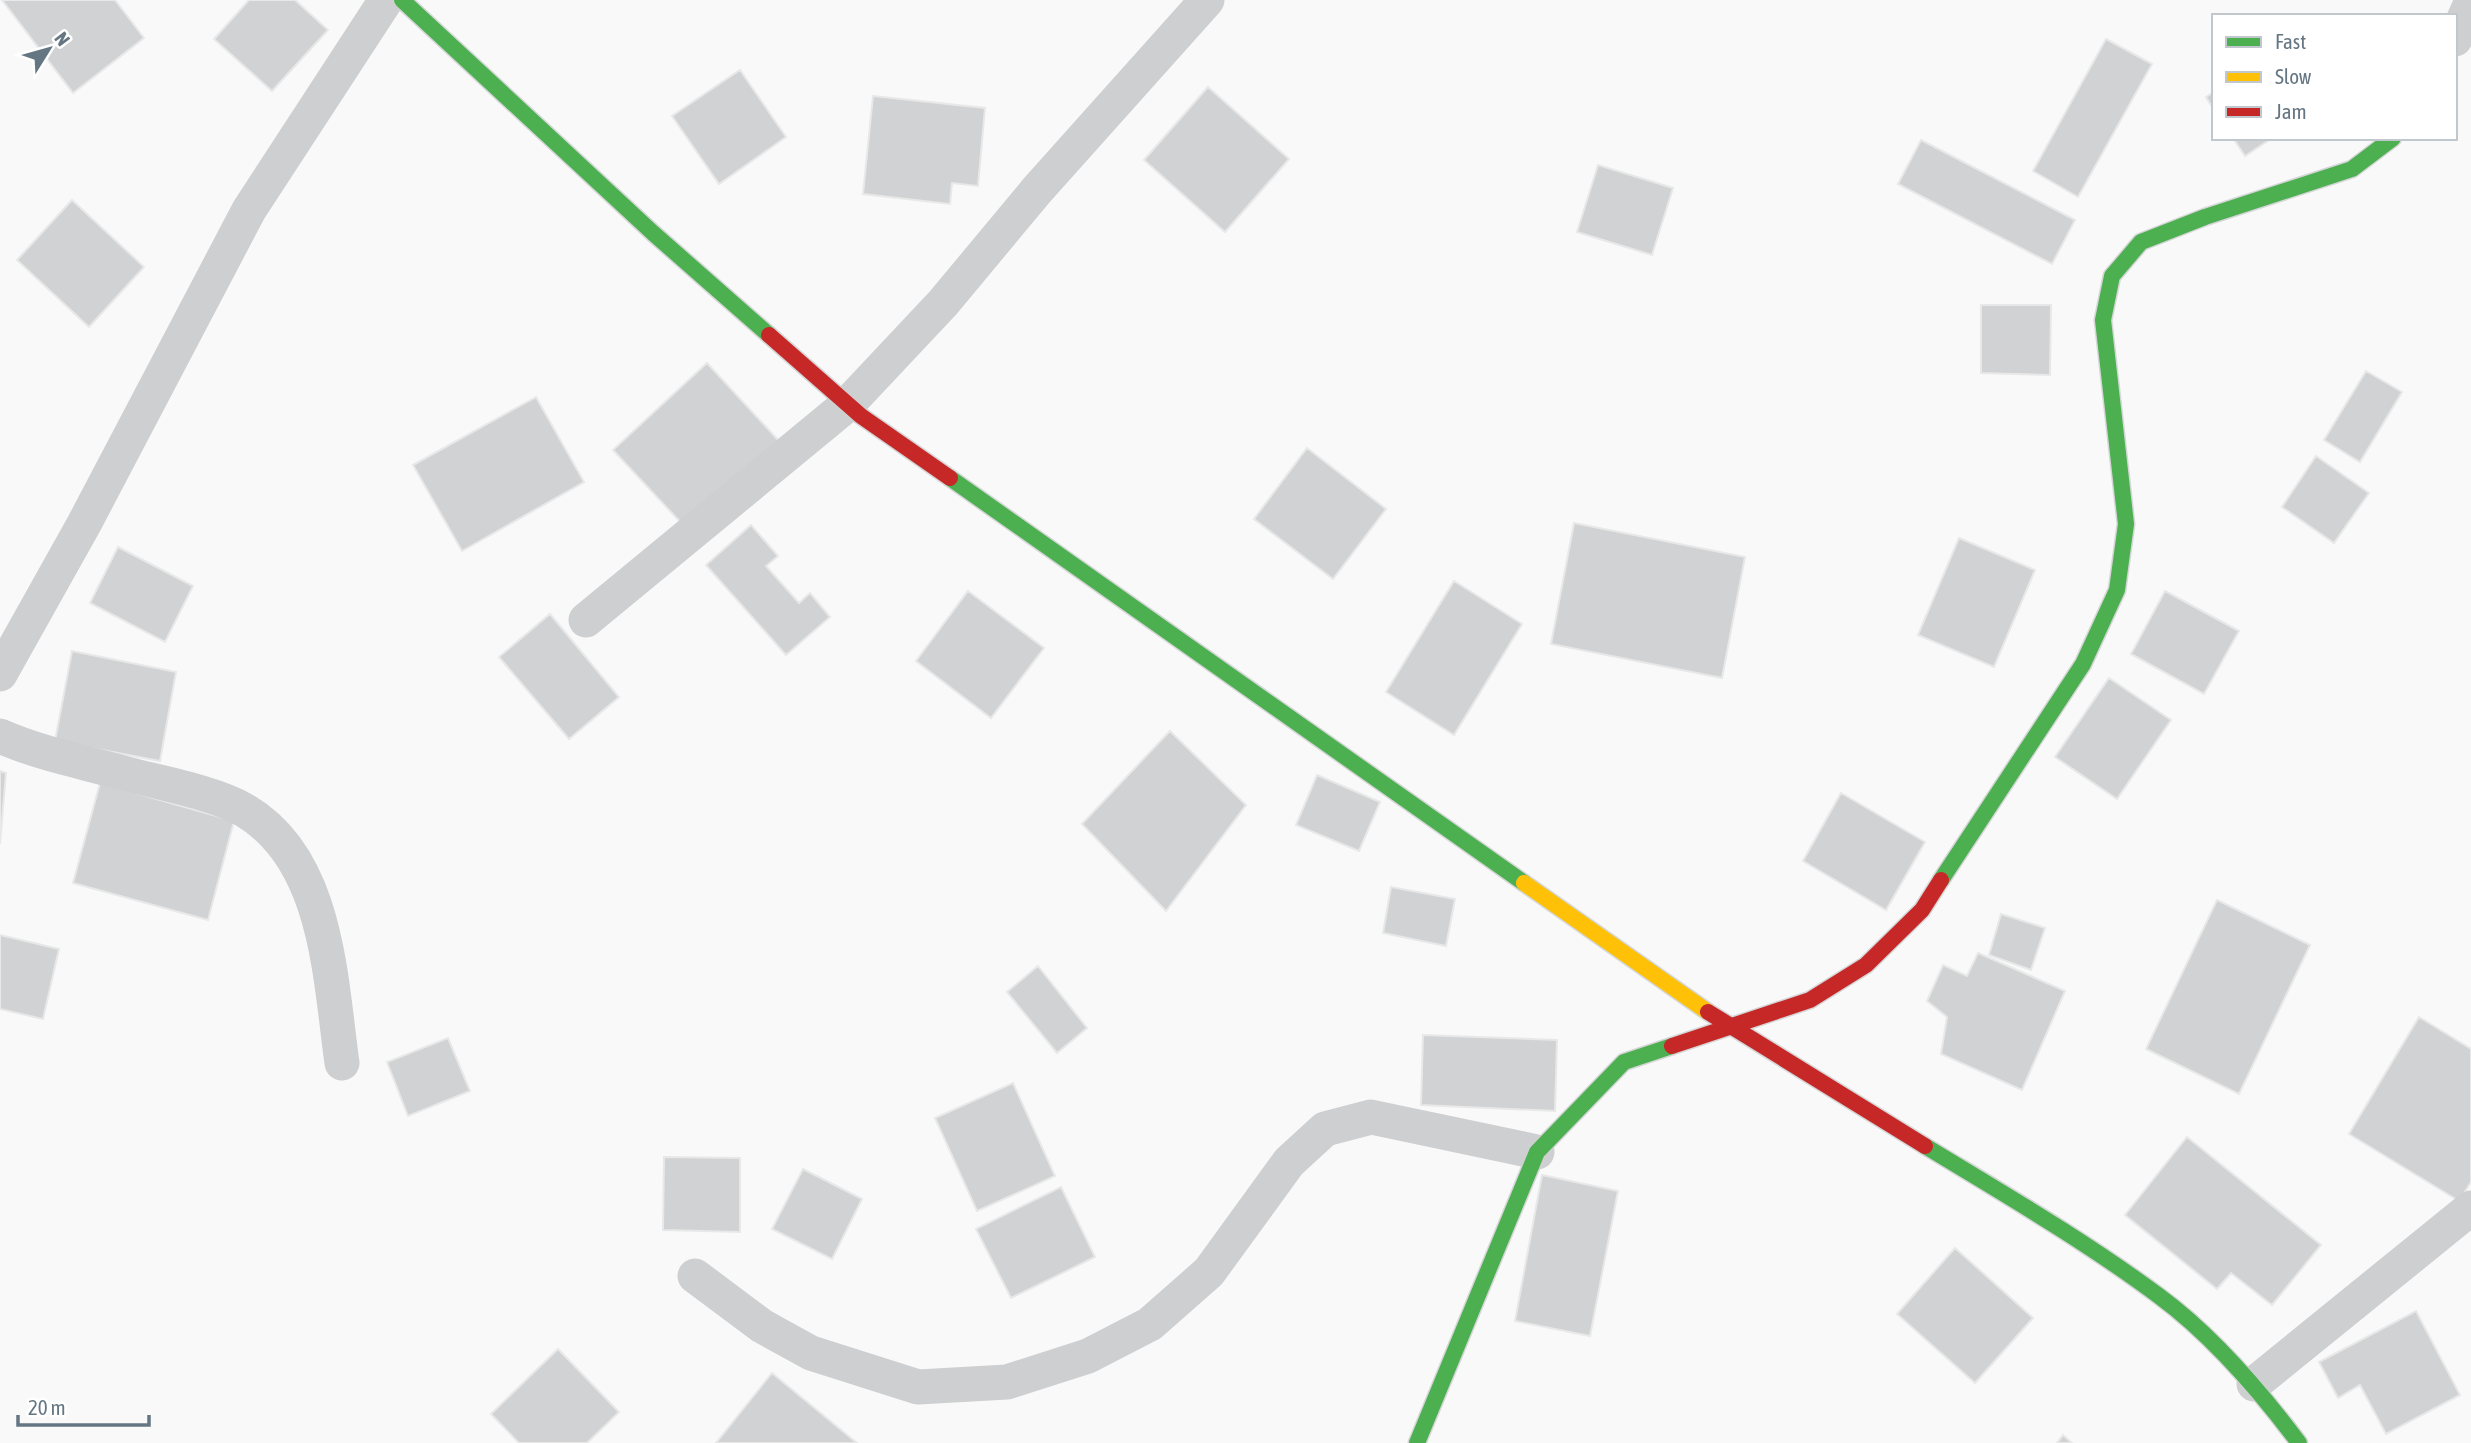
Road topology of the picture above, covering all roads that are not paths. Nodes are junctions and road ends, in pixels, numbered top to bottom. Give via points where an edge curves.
1 (386, 0) edge
2 (402, 0) edge
3 (1207, 0) edge
4 (2471, 4) edge
5 (2457, 35) edge
6 (2390, 140) edge
7 (848, 404) junction
8 (586, 620) dead end
9 (0, 674) edge
10 (0, 736) edge
11 (1728, 1026) junction
12 (342, 1063) dead end
13 (1537, 1152) junction
14 (2471, 1208) edge
15 (695, 1276) dead end
16 (2254, 1384) junction
17 (1417, 1443) edge
18 (2299, 1443) edge

1 - 9 street via 249,210
2 - 7 street via 653,233
3 - 7 street via 943,303
4 - 5 street
6 - 11 street via 2352,169 2205,216 2141,242 2112,276 2103,320 2126,524 2118,590 2083,664 1922,910 1892,942 1866,965 1810,1000
7 - 8 street
7 - 11 street
10 - 12 street via 31,750 186,789 244,810 284,843 309,890 326,950
11 - 13 street via 1624,1062
11 - 16 street via 2039,1216 2161,1297
13 - 15 street via 1371,1117 1325,1129 1289,1162 1209,1272 1150,1324 1088,1356 1007,1382 918,1387 811,1353 762,1326
13 - 17 street
14 - 16 street
16 - 18 street

